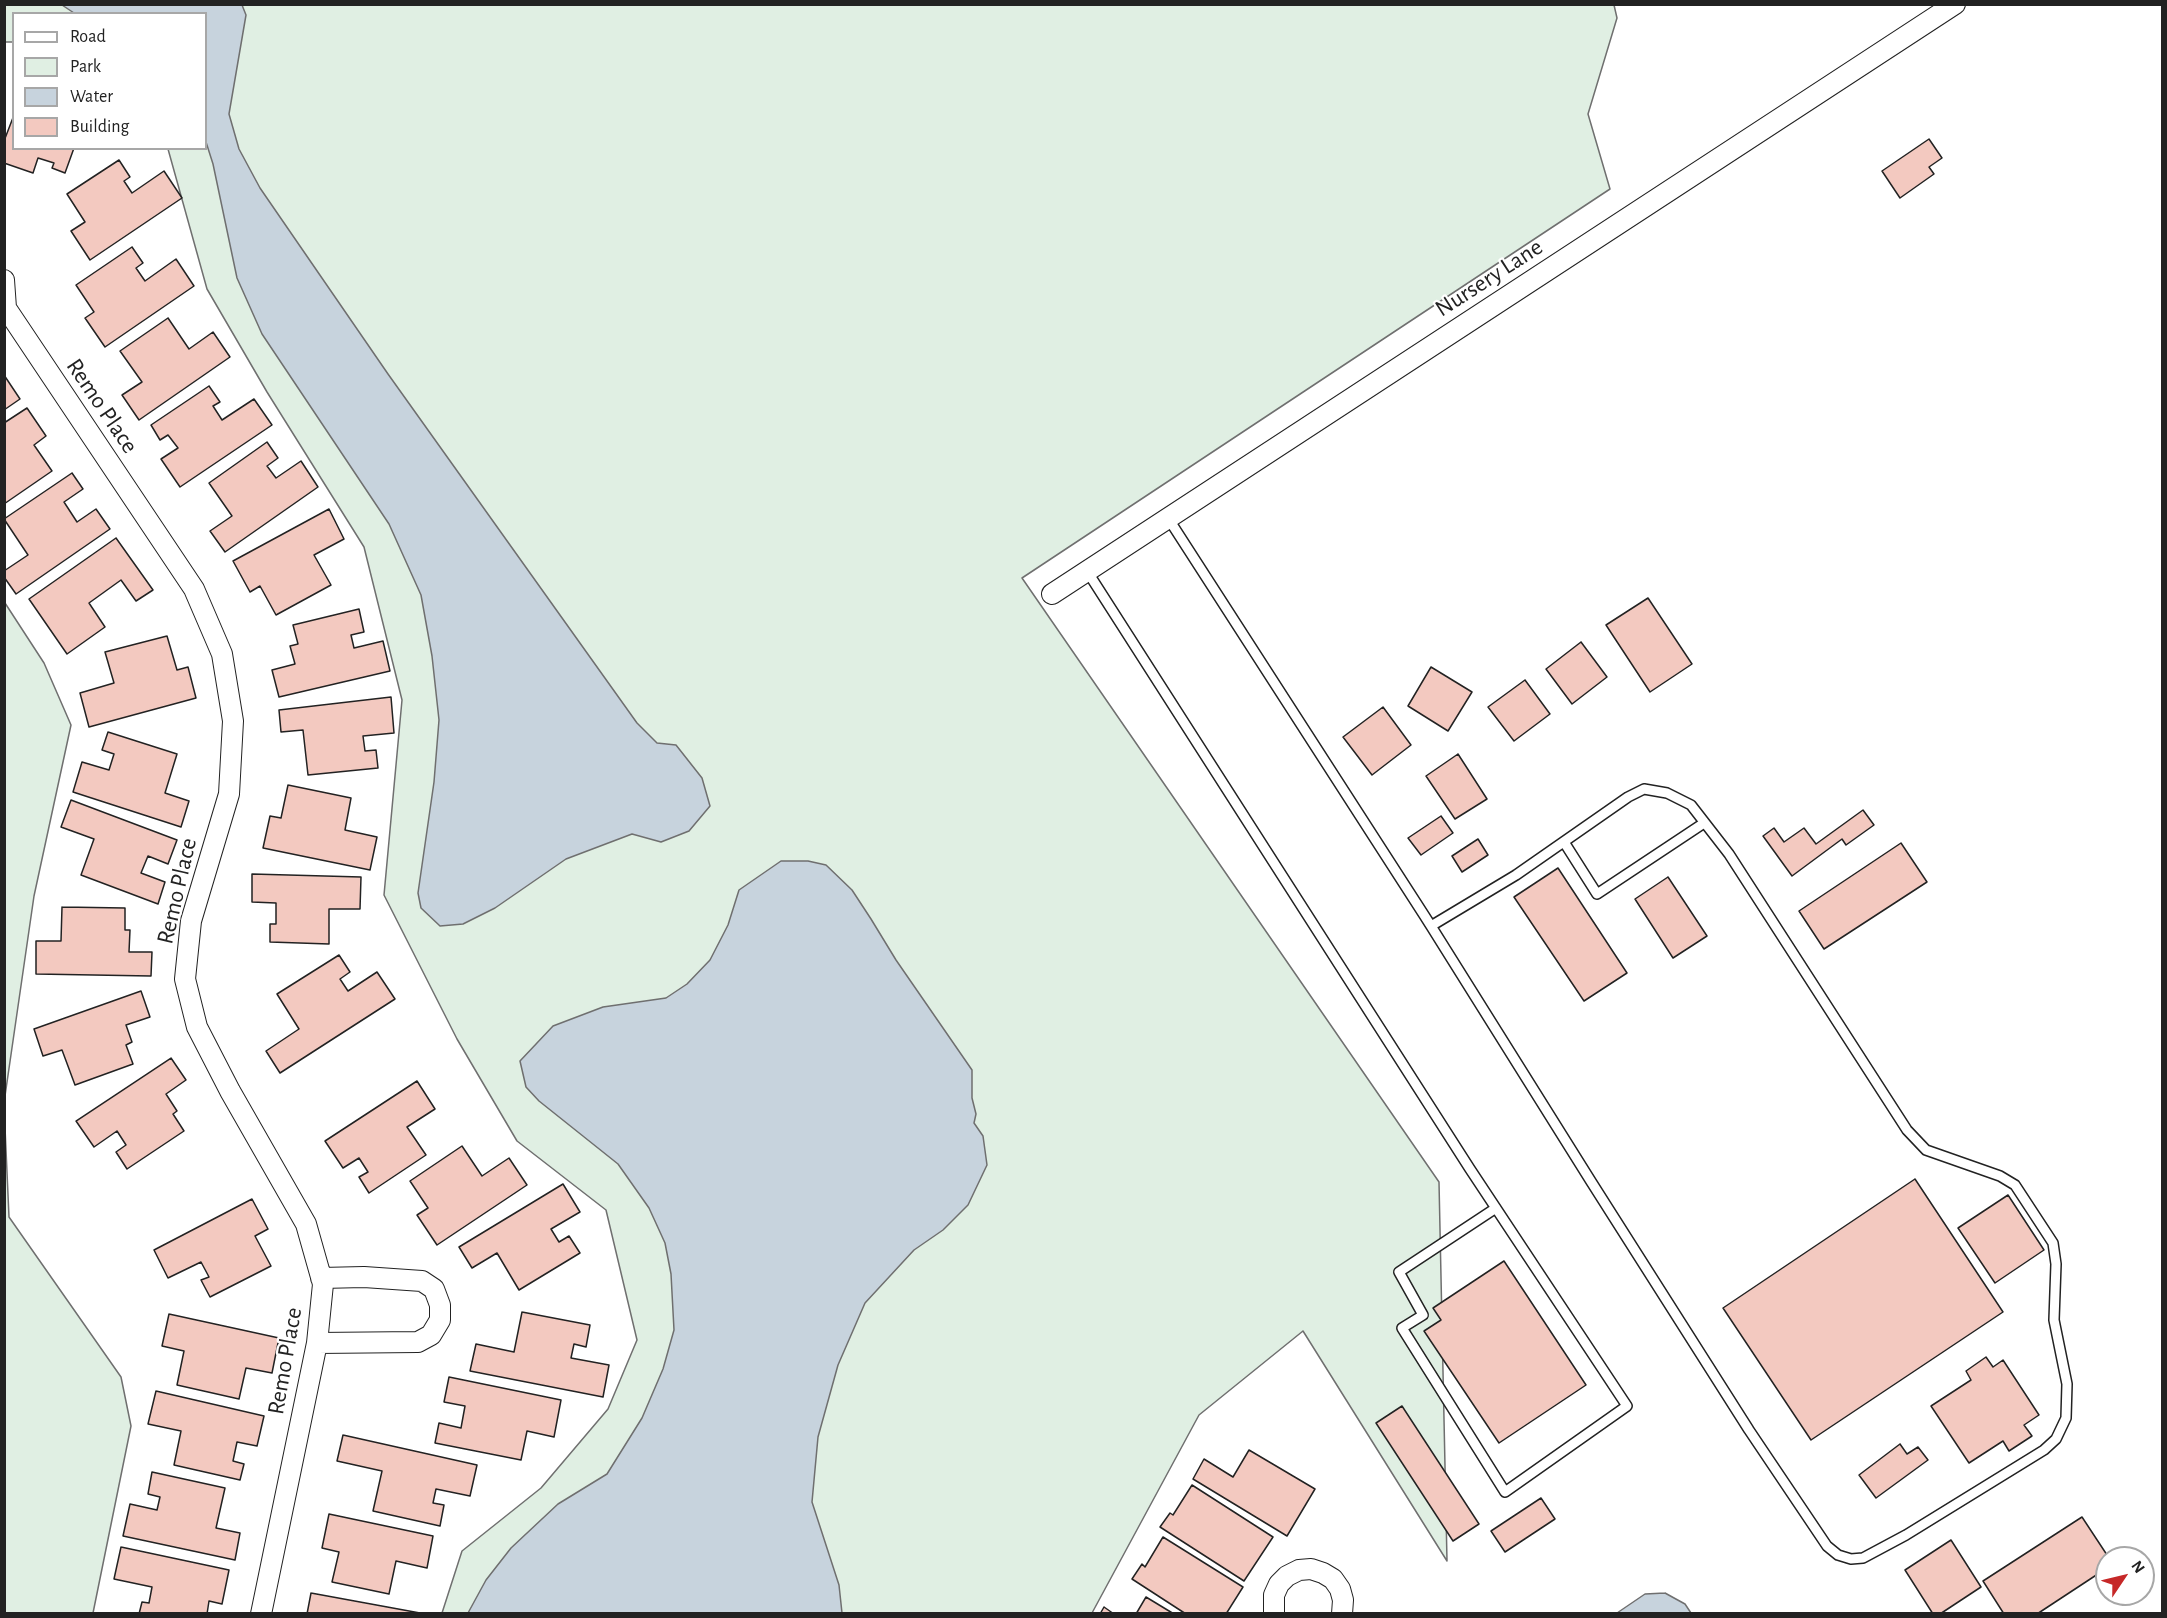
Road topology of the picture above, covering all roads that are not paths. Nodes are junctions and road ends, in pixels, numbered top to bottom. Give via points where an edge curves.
1 (1954, 4) edge
2 (4, 280) edge
3 (1168, 518) junction
4 (1087, 571) junction
5 (1052, 594) dead end
6 (1704, 823) junction
7 (1564, 842) junction
8 (1431, 926) junction
9 (1496, 1208) junction
10 (321, 1278) junction
11 (317, 1343) junction
12 (261, 1614) edge
13 (1274, 1614) edge
14 (1342, 1614) edge

1 - 3 street, Nursery Lane
2 - 10 street, Remo Place via 6,308 194,589 222,654 233,721 229,794 191,921 185,979 197,1027 306,1224
3 - 4 street, Nursery Lane
3 - 8 lane
4 - 5 street, Nursery Lane
4 - 9 lane
6 - 7 lane via 1690,805 1667,793 1644,789
6 - 7 lane via 1597,894
6 - 8 lane via 1729,854 1907,1130 1926,1150 2015,1185 2053,1243 2054,1320 2067,1384 2066,1418 2056,1439 1863,1558 1838,1555 1820,1536
7 - 8 lane
9 - 9 lane via 1627,1406 1505,1492 1402,1328 1423,1315 1399,1272
10 - 11 street, Remo Place
10 - 11 street via 422,1281 434,1288 440,1320 430,1335 418,1342
11 - 12 street, Remo Place
13 - 14 street via 1274,1595 1279,1584 1287,1575 1311,1569 1323,1572 1336,1584 1343,1600

